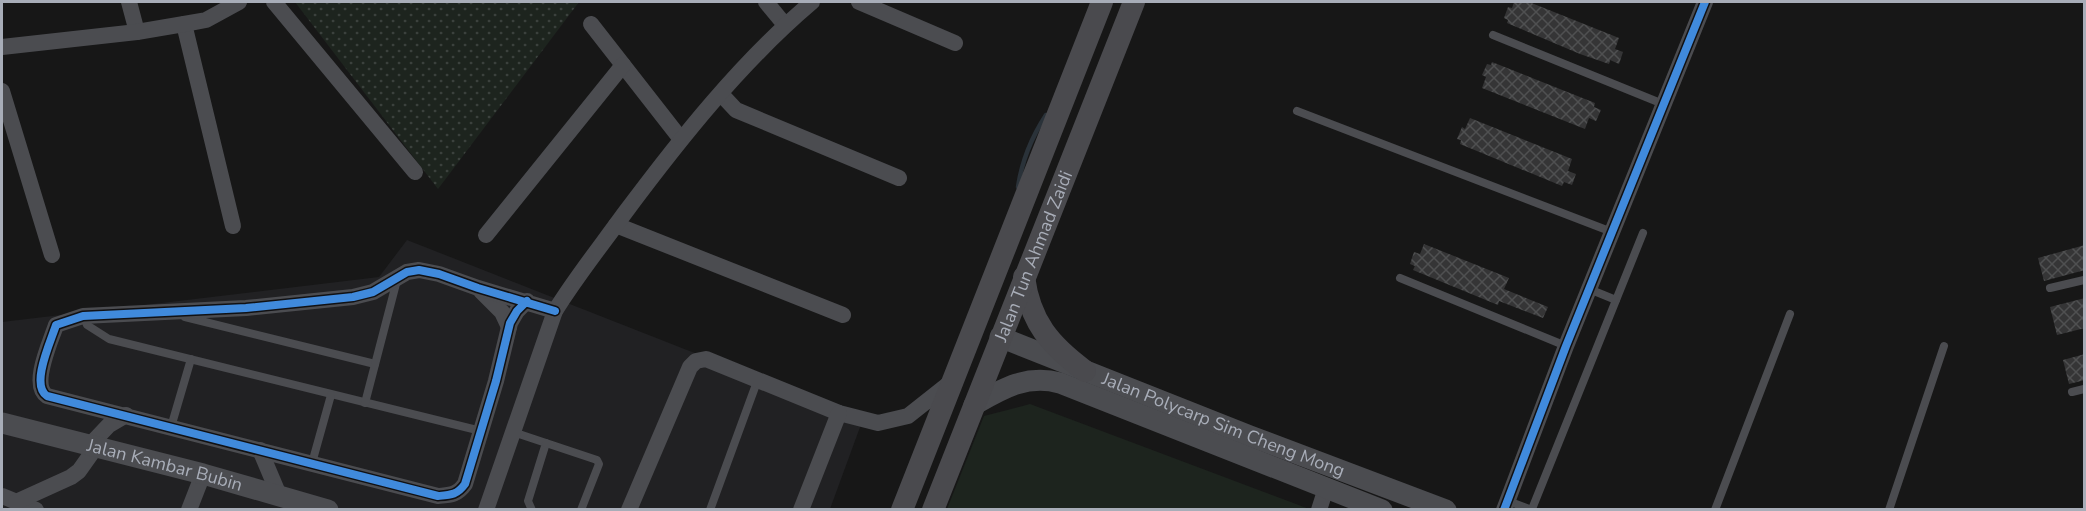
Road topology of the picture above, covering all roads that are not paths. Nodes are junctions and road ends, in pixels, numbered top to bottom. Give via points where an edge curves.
1 (129, 2) edge
2 (239, 2) edge
3 (274, 2) edge
4 (766, 2) edge
5 (812, 2) edge
6 (859, 2) edge
7 (1102, 2) edge
8 (1134, 2) edge
9 (1705, 2) edge
10 (184, 24) junction
11 (591, 24) dead end
12 (785, 25) junction
13 (137, 32) junction
14 (1493, 35) dead end
15 (955, 43) dead end
16 (2, 47) edge
17 (623, 65) junction
18 (2, 91) edge
19 (721, 94) junction
20 (1663, 104) junction
21 (1297, 111) dead end
22 (680, 138) junction
23 (416, 172) dead end
24 (899, 178) dead end
25 (616, 225) junction
26 (233, 226) dead end
27 (1612, 232) junction
28 (1643, 233) dead end
29 (486, 235) dead end
30 (52, 255) dead end
31 (1024, 277) junction
32 (1400, 278) dead end
33 (397, 279) junction
34 (2085, 280) edge
35 (478, 288) junction
36 (2050, 288) dead end
37 (1589, 289) junction
38 (1616, 300) junction
39 (527, 301) junction
40 (555, 310) junction
41 (164, 312) junction
42 (1790, 314) dead end
43 (843, 315) dead end
44 (83, 316) junction
45 (509, 327) junction
46 (1000, 337) junction
47 (1566, 346) junction
48 (1944, 346) dead end
49 (191, 359) junction
50 (375, 364) junction
51 (1085, 371) junction
52 (758, 379) junction
53 (951, 382) junction
54 (2085, 388) edge
55 (2072, 392) dead end
56 (331, 395) junction
57 (365, 403) junction
58 (974, 405) junction
59 (839, 413) junction
60 (126, 415) junction
61 (2, 423) edge
62 (171, 427) junction
63 (481, 431) junction
64 (513, 432) junction
65 (1250, 436) junction
66 (546, 443) junction
67 (93, 446) junction
68 (260, 450) junction
69 (312, 463) junction
70 (203, 474) junction
71 (1326, 488) junction
72 (279, 495) junction
73 (9, 499) edge
74 (1506, 506) edge
75 (1532, 509) edge
76 (36, 510) edge
77 (189, 510) edge
78 (328, 510) edge
79 (486, 510) edge
80 (532, 510) edge
81 (581, 510) edge
82 (629, 510) edge
83 (710, 510) edge
84 (801, 510) edge
85 (902, 510) edge
86 (933, 510) edge
87 (1319, 510) edge
88 (1382, 510) edge
89 (1446, 510) edge
90 (1715, 510) edge
91 (1889, 510) edge

1 - 13 street
2 - 10 street via 206,20
3 - 23 street
4 - 12 street
5 - 12 street
6 - 15 street
7 - 53 main road, Jalan Tun Ahmad Zaidi
8 - 31 main road, Jalan Tun Ahmad Zaidi
9 - 20 street
10 - 13 street
10 - 26 street
11 - 17 street
12 - 19 street
13 - 16 street
14 - 20 lane
17 - 22 street
17 - 29 street
18 - 30 street
19 - 22 street
19 - 24 street via 736,110
20 - 27 street
21 - 27 lane
22 - 25 street
25 - 40 street
25 - 43 street
27 - 37 street
28 - 38 lane
31 - 46 main road, Jalan Tun Ahmad Zaidi
31 - 51 main road via 1031,309 1042,329 1059,352
32 - 47 lane
33 - 35 street via 419,270
33 - 41 street via 374,292 353,297
33 - 50 lane
34 - 36 lane
35 - 39 street
35 - 45 street via 497,306
37 - 38 lane
37 - 47 street
38 - 75 lane
39 - 40 street
39 - 45 street
40 - 64 street
41 - 44 street
41 - 50 lane
42 - 90 lane
44 - 49 lane via 87,325 108,339
44 - 60 street via 56,325 39,378 40,387 47,396
45 - 63 street
46 - 51 street, Jalan Polycarp Sim Cheng Mong
46 - 58 main road, Jalan Tun Ahmad Zaidi
47 - 74 street
48 - 91 lane
49 - 56 lane
49 - 62 lane
50 - 57 lane
51 - 65 street, Jalan Polycarp Sim Cheng Mong
52 - 59 street
52 - 82 street via 706,359 690,367
52 - 83 lane
53 - 59 street via 908,416 878,423
53 - 85 main road, Jalan Tun Ahmad Zaidi
54 - 55 lane
56 - 57 lane
56 - 69 lane
57 - 63 lane
58 - 71 street, Jalan Polycarp Sim Cheng Mong via 1007,386 1050,381
58 - 86 main road, Jalan Tun Ahmad Zaidi
59 - 84 street
60 - 62 street
60 - 67 street via 109,425
61 - 67 street, Jalan Kambar Bubin
62 - 68 street
63 - 69 street via 465,484 451,495 438,496
64 - 66 lane
64 - 79 street
65 - 71 street via 1303,467
65 - 89 street, Jalan Polycarp Sim Cheng Mong
66 - 80 lane via 528,501
66 - 81 lane via 597,460 599,464
67 - 70 street, Jalan Kambar Bubin
67 - 73 street via 79,471 71,477
68 - 69 street
68 - 72 street
70 - 72 street, Jalan Kambar Bubin
70 - 77 street
71 - 87 street
71 - 88 street, Jalan Polycarp Sim Cheng Mong
72 - 78 street, Jalan Kambar Bubin
73 - 76 street
74 - 75 lane

